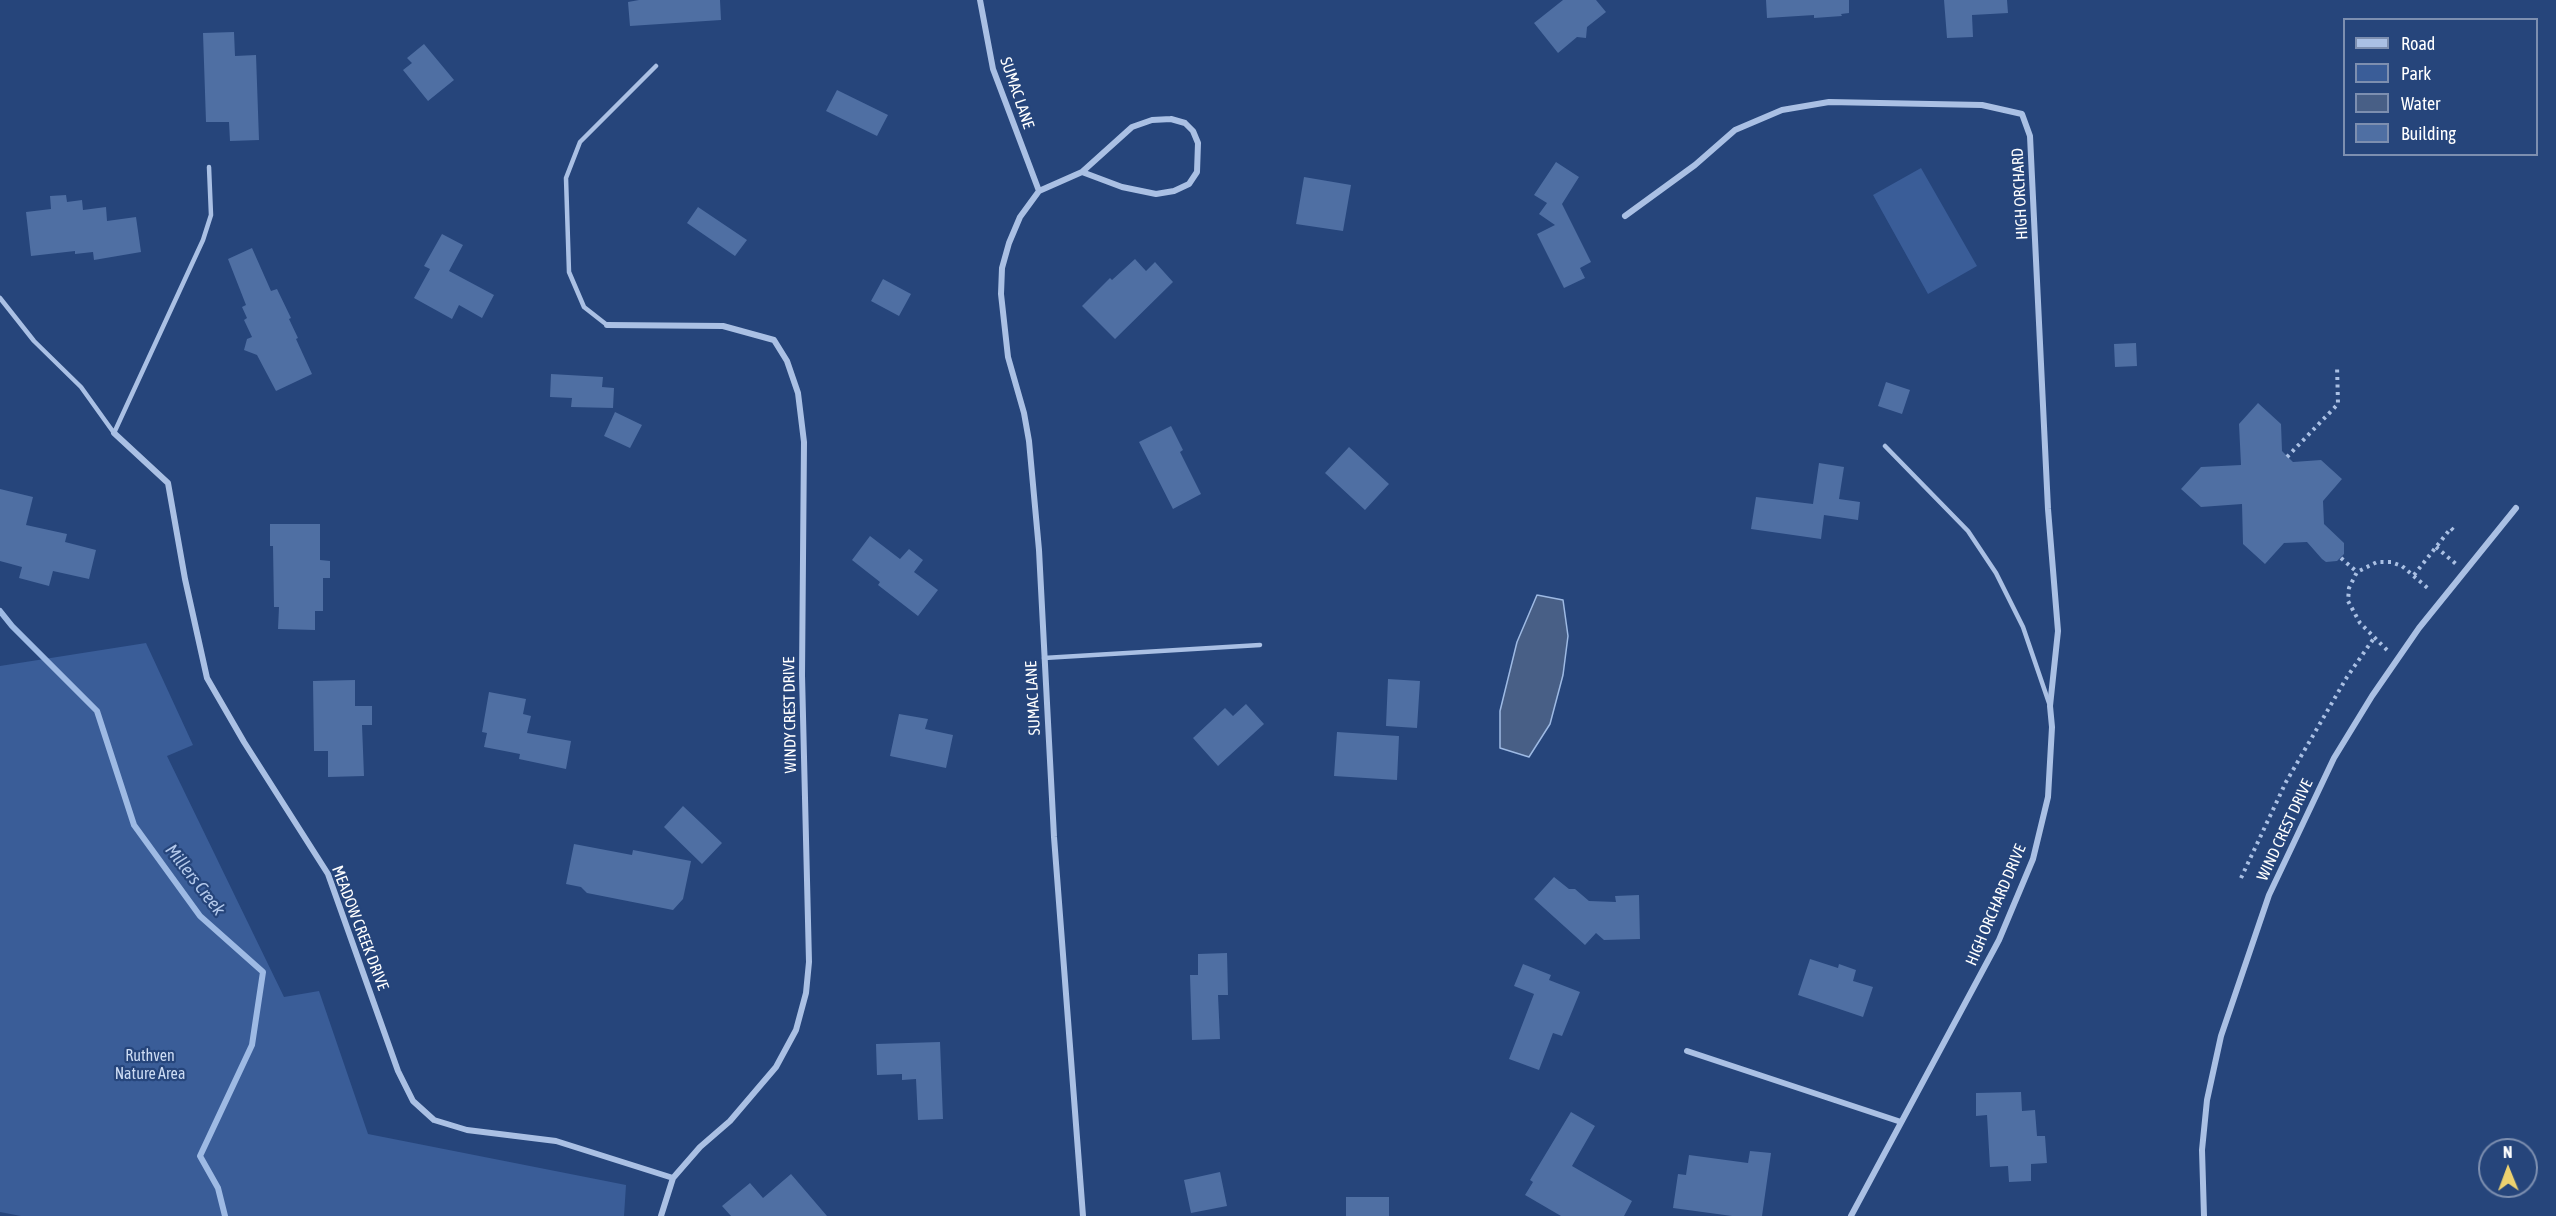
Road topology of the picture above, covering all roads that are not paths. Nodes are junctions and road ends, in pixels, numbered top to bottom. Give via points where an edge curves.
1 (980, 0) edge
2 (656, 66) dead end
3 (208, 167) dead end
4 (1082, 172) junction
5 (1039, 191) junction
6 (1625, 216) dead end
7 (0, 298) edge
8 (607, 325) joint
9 (114, 433) junction
10 (1885, 446) dead end
11 (2516, 508) dead end
12 (1260, 645) dead end
13 (1044, 658) junction
14 (2050, 706) junction
15 (1687, 1051) dead end
16 (1902, 1122) junction
17 (673, 1178) junction
18 (661, 1216) edge
19 (1083, 1216) edge
20 (1851, 1216) edge
21 (2204, 1216) edge

1 - 5 street, SUMAC LANE via 993,69
2 - 8 lane via 580,142 566,178 568,272 584,307
3 - 9 lane via 211,215 203,240
4 - 4 street via 1122,134 1152,120 1185,123 1198,143 1197,172 1189,184 1173,191 1156,194 1122,187
4 - 5 street
5 - 13 street, SUMAC LANE via 1009,243 1002,268 1001,294 1008,357 1029,441
6 - 14 street, HIGH ORCHARD via 1735,130 1782,110 1829,102 1982,105 2022,114 2030,136 2048,509 2058,631
7 - 9 lane via 34,340 81,387
8 - 17 street, WINDY CREST DRIVE via 723,326 774,340 788,361 798,393 804,442 802,675 807,993 796,1030 776,1067 730,1121
9 - 17 street, MEADOW CREEK DRIVE via 168,483 207,678 328,874 398,1071 413,1101 434,1120 467,1130 556,1141
10 - 14 lane, HIGH ORCHARD DRIVE via 1968,531 1996,573 2023,627
11 - 21 street, WIND CREST DRIVE via 2419,628 2372,696 2334,758 2269,895 2221,1036 2207,1100 2202,1150
12 - 13 lane
13 - 19 street, SUMAC LANE
14 - 16 street, HIGH ORCHARD DRIVE via 2048,797 2033,859 1999,940
15 - 16 street
16 - 20 street, HIGH ORCHARD DRIVE
17 - 18 street, WINDY CREST DRIVE

